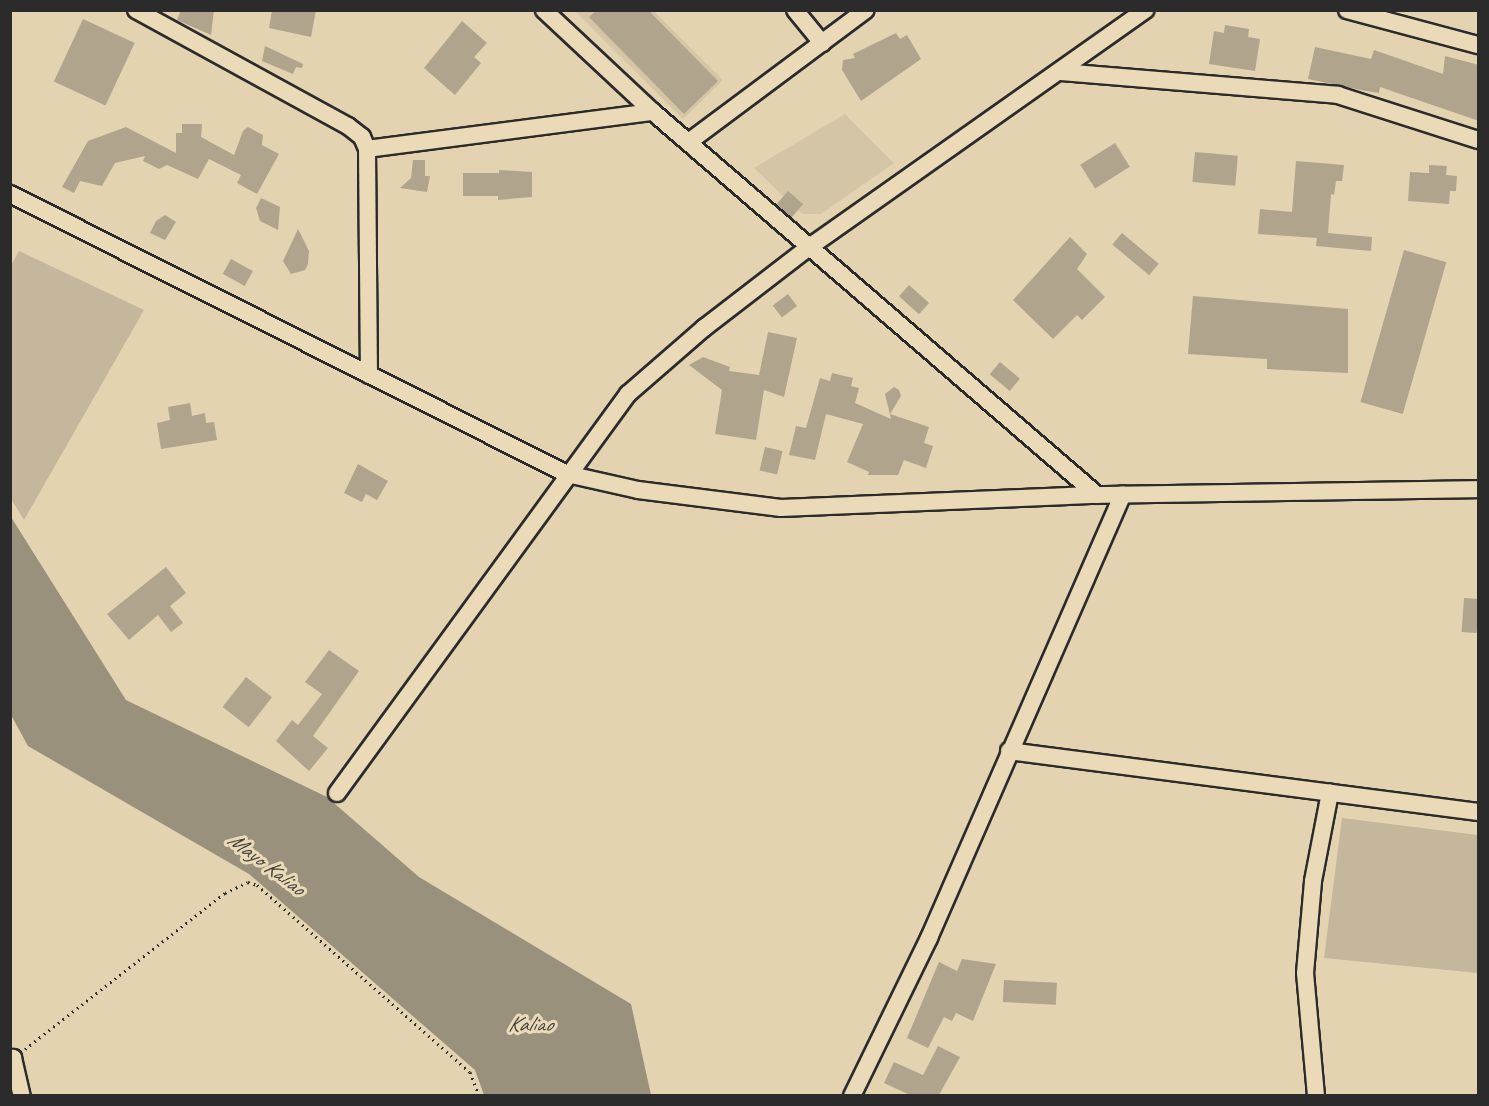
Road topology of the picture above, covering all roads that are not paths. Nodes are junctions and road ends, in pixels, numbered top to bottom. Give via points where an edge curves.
1 (795, 10) edge
2 (866, 10) edge
3 (1145, 10) edge
4 (1347, 10) edge
5 (146, 13) edge
6 (551, 13) edge
7 (822, 43) junction
8 (1479, 45) edge
9 (1060, 72) junction
10 (653, 112) junction
11 (1479, 140) edge
12 (690, 141) junction
13 (367, 149) junction
14 (10, 194) edge
15 (808, 248) junction
16 (369, 375) junction
17 (567, 474) junction
18 (1479, 489) edge
19 (1097, 495) junction
20 (1123, 495) junction
21 (1009, 751) junction
22 (337, 793) dead end
23 (1330, 793) junction
24 (1479, 812) edge
25 (12, 1059) edge
26 (22, 1095) edge
27 (852, 1095) edge
28 (1316, 1095) edge

1 - 7 street
2 - 7 street
3 - 9 street
4 - 8 street
5 - 13 street via 348,126 362,137
6 - 10 street
7 - 12 street
9 - 11 street via 1338,95
9 - 15 street
10 - 12 street
10 - 13 street
12 - 15 street
13 - 16 street
14 - 16 street
15 - 17 street via 704,328 628,394
15 - 19 street
16 - 17 street
17 - 19 street via 638,490 781,508
17 - 22 street
18 - 20 street
19 - 20 street
20 - 21 street
21 - 23 street
21 - 27 street via 929,938
23 - 24 street
23 - 28 street via 1313,881 1305,973
25 - 26 street

